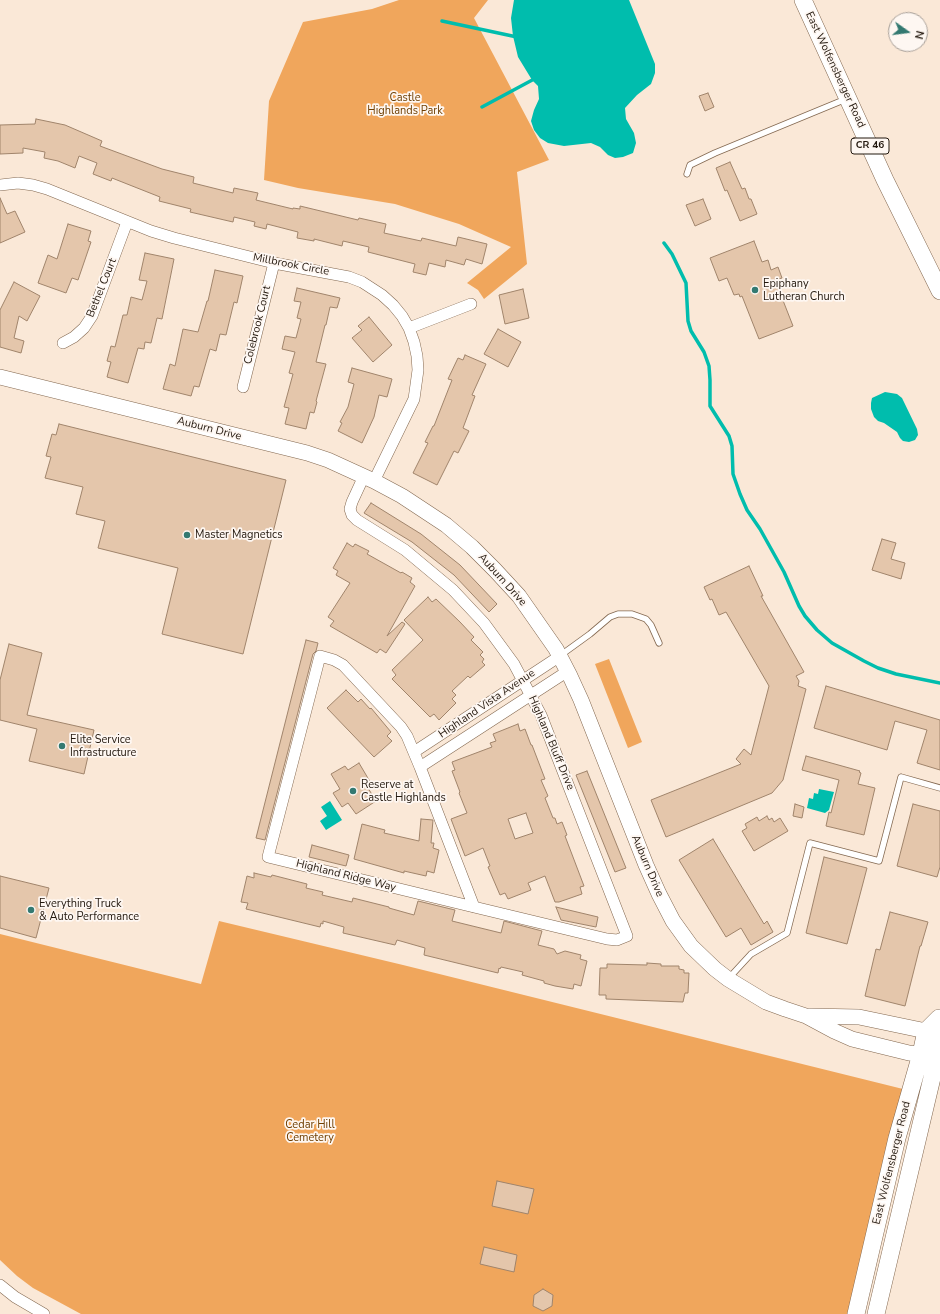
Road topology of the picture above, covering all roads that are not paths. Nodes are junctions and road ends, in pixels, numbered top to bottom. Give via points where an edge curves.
1 (803, 0) edge
2 (848, 98) junction
3 (687, 174) dead end
4 (0, 185) edge
5 (127, 222) junction
6 (274, 263) junction
7 (940, 291) edge
8 (471, 304) dead end
9 (409, 328) junction
10 (63, 343) dead end
11 (0, 377) edge
12 (243, 387) dead end
13 (369, 478) junction
14 (660, 643) dead end
15 (560, 656) junction
16 (568, 671) junction
17 (523, 680) junction
18 (531, 694) junction
19 (414, 752) junction
20 (420, 767) junction
21 (940, 788) edge
22 (474, 907) junction
23 (627, 936) joint
24 (728, 979) junction
25 (806, 1016) junction
26 (937, 1024) edge
27 (935, 1052) edge
28 (0, 1285) edge
29 (44, 1314) edge
30 (856, 1314) edge
31 (876, 1314) edge

1 - 2 main road, East Wolfensberger Road / CR 46
2 - 3 lane via 715,152 690,165
2 - 7 main road, East Wolfensberger Road / CR 46
4 - 5 street, Millbrook Circle via 18,183 47,189
5 - 6 street, Millbrook Circle via 174,238
5 - 10 street, Bethel Court via 92,316 74,338
6 - 9 street, Millbrook Circle via 335,274 362,282 393,305
6 - 12 street, Colebrook Court
8 - 9 street
9 - 13 street, Millbrook Circle via 418,370 414,399
11 - 13 street, Auburn Drive via 307,453
13 - 15 street, Auburn Drive via 427,512 472,547 519,596
13 - 17 street, Highland Bluff Drive via 352,502 352,515 405,550 453,590 484,623
14 - 15 lane via 646,619 632,614 618,614 610,617
15 - 16 street, Auburn Drive
15 - 17 street, Highland Vista Avenue
16 - 18 street, Highland Vista Avenue
16 - 24 street, Auburn Drive via 667,911 691,946
17 - 18 street, Highland Bluff Drive
17 - 19 street, Highland Vista Avenue
18 - 20 street, Highland Vista Avenue
18 - 23 street, Highland Bluff Drive
19 - 20 street
19 - 22 street, Highland Ridge Way via 401,727 343,665 320,656 268,858
20 - 22 street
21 - 24 lane via 901,777 879,861 810,843 787,933 751,954
22 - 23 street, Highland Ridge Way via 607,939 616,940
24 - 25 street, Auburn Drive via 766,1002
25 - 26 street, Auburn Drive via 859,1017
25 - 27 street, Auburn Drive via 852,1039 909,1053
26 - 27 main road, East Wolfensberger Road
27 - 30 main road, East Wolfensberger Road via 897,1138
27 - 31 main road, East Wolfensberger Road
28 - 29 street

